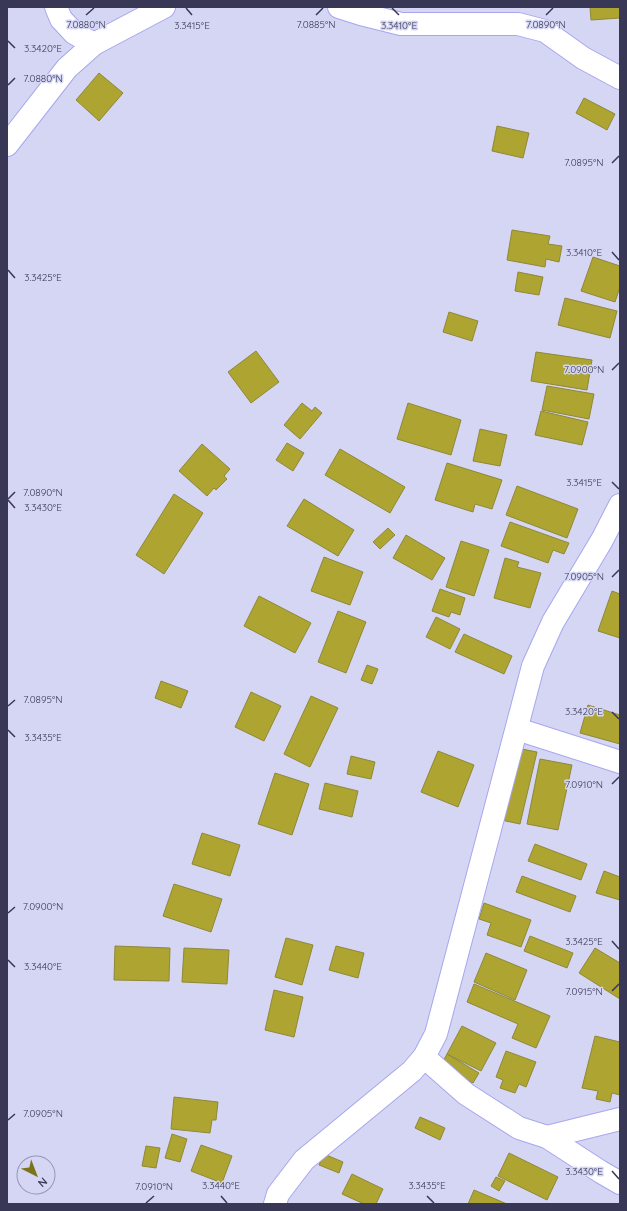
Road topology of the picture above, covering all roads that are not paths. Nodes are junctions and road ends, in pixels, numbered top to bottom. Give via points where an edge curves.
1 (56, 7) edge
2 (164, 7) edge
3 (339, 7) edge
4 (94, 44) junction
5 (620, 78) edge
6 (9, 138) edge
7 (620, 505) edge
8 (517, 729) junction
9 (620, 762) edge
10 (424, 1057) junction
11 (620, 1119) edge
12 (547, 1137) junction
13 (620, 1182) edge
14 (275, 1204) edge

1 - 4 street via 61,19 74,33
2 - 4 street
3 - 5 street via 401,24 518,24 545,31 583,58
4 - 6 street via 67,68
7 - 8 street via 553,622 533,666
8 - 9 street
8 - 10 street via 436,1034
10 - 12 street via 473,1099 519,1128
10 - 14 street via 412,1071 304,1160 278,1194
11 - 12 street
12 - 13 street

